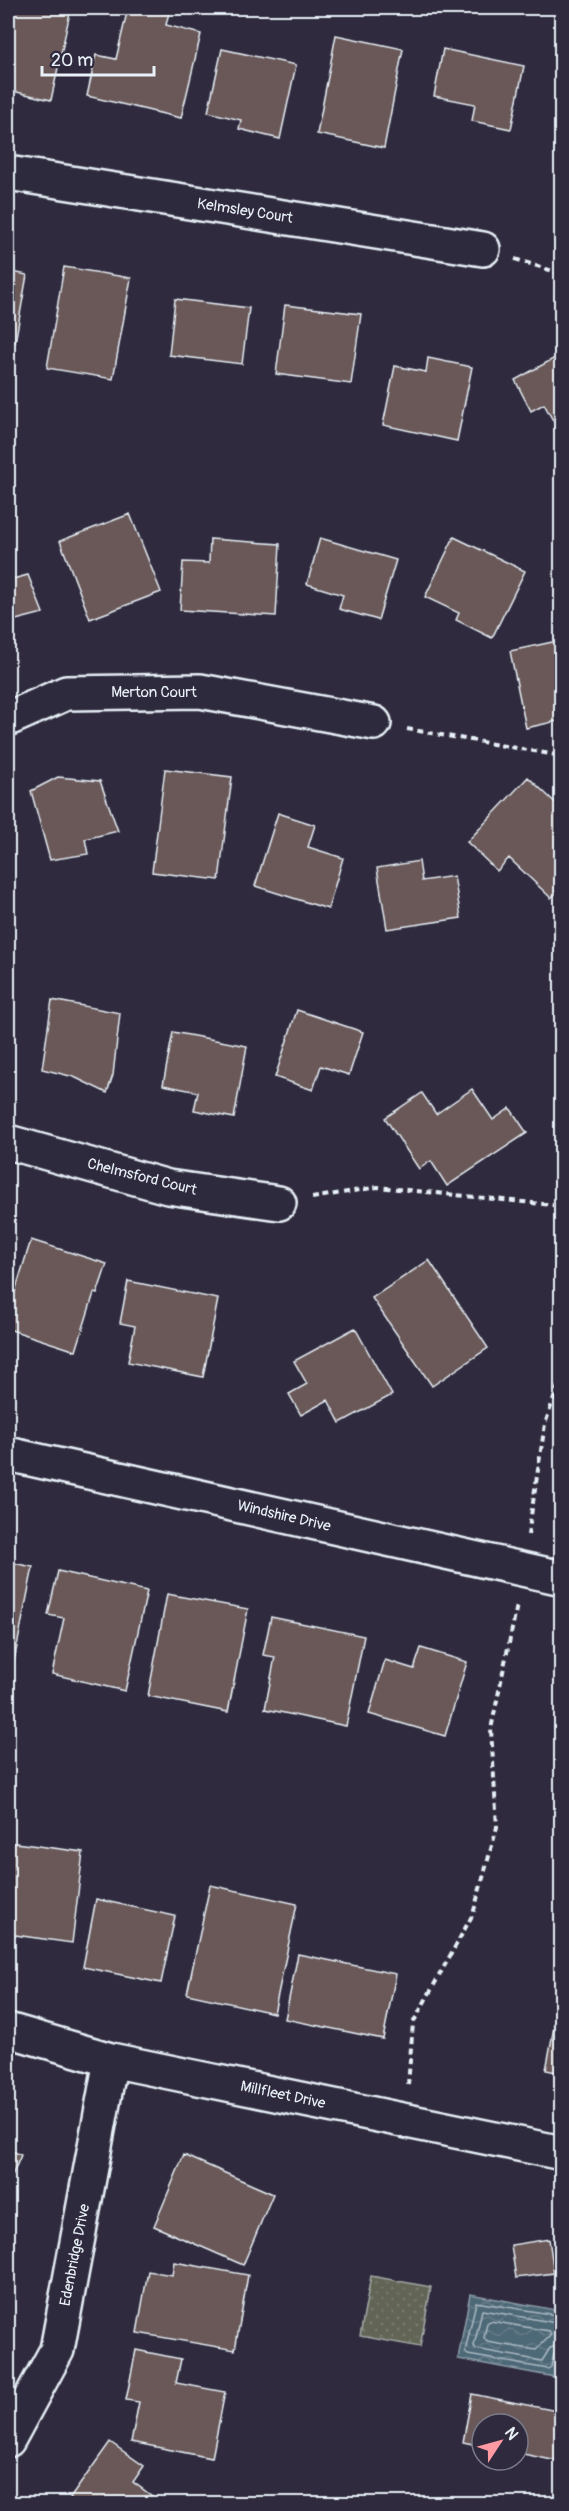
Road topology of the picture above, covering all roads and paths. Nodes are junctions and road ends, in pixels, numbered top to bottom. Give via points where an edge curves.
1 (8, 173) edge
2 (483, 249) joint
3 (561, 274) edge
4 (8, 719) edge
5 (374, 723) joint
6 (561, 756) edge
7 (8, 1142) edge
8 (279, 1203) joint
9 (561, 1206) edge
10 (561, 1375) edge
11 (8, 1455) edge
12 (524, 1569) junction
13 (561, 1578) edge
14 (8, 2030) edge
15 (111, 2060) junction
16 (404, 2120) junction
17 (561, 2152) edge
18 (8, 2440) edge

1 - 2 street, Kelmsley Court
2 - 3 path
4 - 5 street, Merton Court via 66,693 200,691
5 - 6 path
7 - 8 street, Chelmsford Court via 168,1187
8 - 9 path via 378,1187
10 - 12 path via 545,1424
11 - 12 street, Windshire Drive
12 - 13 street, Windshire Drive
12 - 16 path via 491,1729 497,1827 473,1914 413,2023
14 - 15 street, Millfleet Drive
15 - 16 street, Millfleet Drive
15 - 18 street, Edenbridge Drive via 57,2350
16 - 17 street, Millfleet Drive

